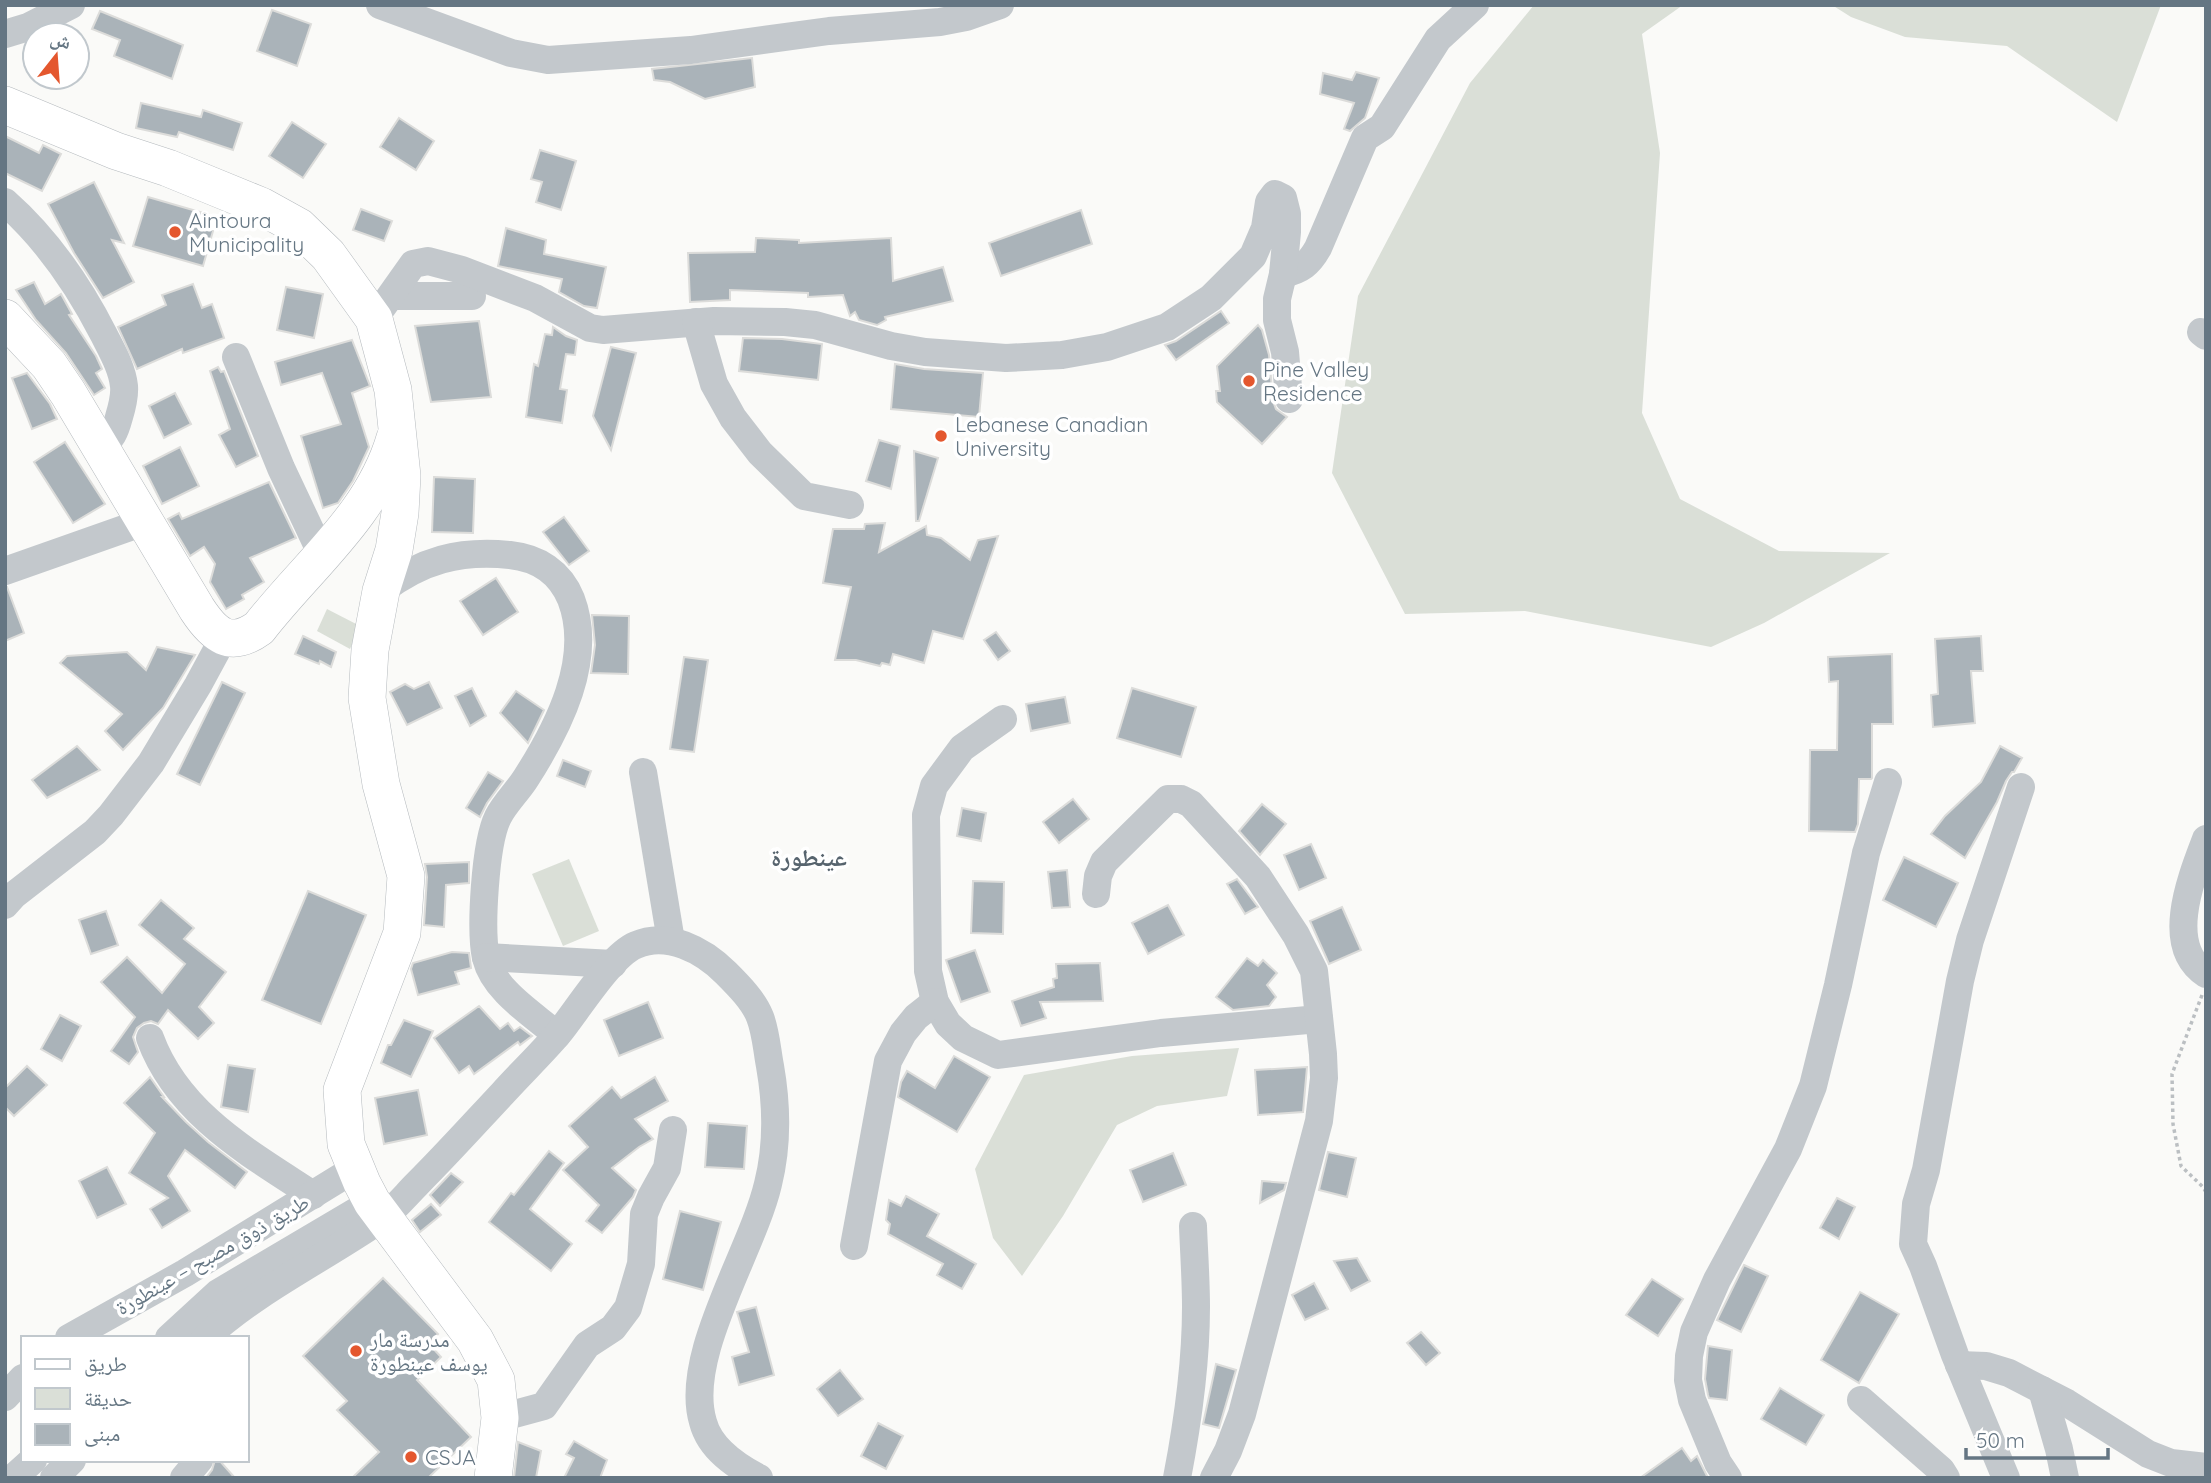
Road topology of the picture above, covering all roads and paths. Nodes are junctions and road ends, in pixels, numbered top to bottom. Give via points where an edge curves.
1 (380, 5) edge
2 (1000, 5) edge
3 (1475, 5) edge
4 (57, 8) edge
5 (5, 34) edge
6 (5, 105) edge
7 (5, 202) edge
8 (1283, 274) junction
9 (472, 296) dead end
10 (383, 308) junction
11 (5, 318) edge
12 (696, 322) junction
13 (236, 358) dead end
14 (1289, 399) dead end
15 (398, 427) junction
16 (100, 447) junction
17 (850, 505) dead end
18 (144, 522) junction
19 (322, 555) junction
20 (5, 571) edge
21 (382, 591) junction
22 (224, 637) junction
23 (1003, 719) dead end
24 (643, 772) dead end
25 (1888, 782) dead end
26 (2021, 787) dead end
27 (2206, 839) edge
28 (1096, 894) dead end
29 (5, 905) edge
30 (671, 940) junction
31 (486, 957) junction
32 (613, 964) junction
33 (2204, 984) edge
34 (935, 1002) junction
35 (1319, 1019) junction
36 (557, 1035) junction
37 (150, 1038) dead end
38 (673, 1130) dead end
39 (356, 1168) junction
40 (2206, 1192) edge
41 (313, 1195) junction
42 (378, 1209) junction
43 (1193, 1226) dead end
44 (854, 1246) dead end
45 (73, 1336) edge
46 (171, 1336) edge
47 (207, 1336) edge
48 (1959, 1365) junction
49 (21, 1380) edge
50 (2042, 1390) junction
51 (5, 1397) edge
52 (1861, 1400) dead end
53 (500, 1418) junction
54 (31, 1462) edge
55 (70, 1462) edge
56 (197, 1462) edge
57 (2153, 1466) edge
58 (2206, 1467) edge
59 (13, 1478) edge
60 (54, 1478) edge
61 (184, 1478) edge
62 (493, 1478) edge
63 (759, 1478) edge
64 (1177, 1478) edge
65 (1214, 1478) edge
66 (1728, 1478) edge
67 (1946, 1478) edge
68 (2006, 1478) edge
69 (2065, 1478) edge

1 - 2 street via 511,53 548,60 691,50 940,22
3 - 8 street via 1438,39 1382,127 1365,138 1310,262
4 - 5 street via 28,27
6 - 10 main road via 261,206 299,227
7 - 16 street via 58,259 85,298 120,369 123,402 112,439
8 - 12 street via 1287,214 1283,198 1275,194 1253,256 1232,279 1167,327 1107,347 1006,358 891,346 815,325
8 - 14 street via 1277,320
9 - 10 street
10 - 12 street via 413,264 428,261 523,293 590,328
10 - 15 main road
11 - 16 main road via 49,365
12 - 17 street via 714,384 760,453 804,496
13 - 19 street
15 - 19 main road via 368,498
15 - 21 main road via 400,513
16 - 18 main road
18 - 20 street
18 - 22 main road via 204,620
19 - 22 main road via 259,628 237,639
21 - 31 street via 423,564 452,557 525,556 559,578 575,611 579,636 574,676 563,708 493,830 485,892
21 - 39 main road via 370,650 367,698 381,784 406,876 402,933 342,1090 346,1144
22 - 29 street via 151,762 111,815
23 - 34 street via 962,748 934,786 926,815 928,971
24 - 30 street
25 - 66 street via 1866,853 1813,1086 1788,1149 1694,1332 1688,1380 1692,1400
26 - 48 street via 1970,940 1916,1204 1913,1244
27 - 33 street via 2184,909 2186,949
28 - 35 street via 1104,862 1168,799 1191,804 1258,877 1296,935 1314,971
30 - 32 street via 632,946
30 - 63 street via 715,963 750,1001 760,1016 774,1088 777,1108 769,1183 715,1322 699,1380 703,1422 710,1439 725,1456
31 - 32 street
31 - 36 street via 491,972 509,994
32 - 36 street
33 - 40 path via 2172,1074 2173,1124 2181,1166
34 - 35 street via 963,1038 998,1055 1161,1033
34 - 44 street via 903,1033 888,1061
35 - 65 street via 1324,1078 1319,1121 1242,1414
36 - 42 street
37 - 41 street via 168,1075 198,1112 241,1148
38 - 53 street via 667,1168 645,1214 641,1264 628,1308 613,1328 587,1345 544,1406
39 - 41 street, طريق ذوق مصبح – عينطورة
39 - 42 main road
41 - 45 street, طريق ذوق مصبح – عينطورة
42 - 46 street via 218,1293
42 - 47 street via 229,1315
42 - 53 main road via 475,1340 496,1380
43 - 64 street via 1194,1356
48 - 50 street via 1986,1366
48 - 68 street
49 - 51 street
50 - 57 street
50 - 69 street
52 - 67 street
53 - 62 main road
54 - 59 street
55 - 60 street
56 - 61 street
57 - 58 street

